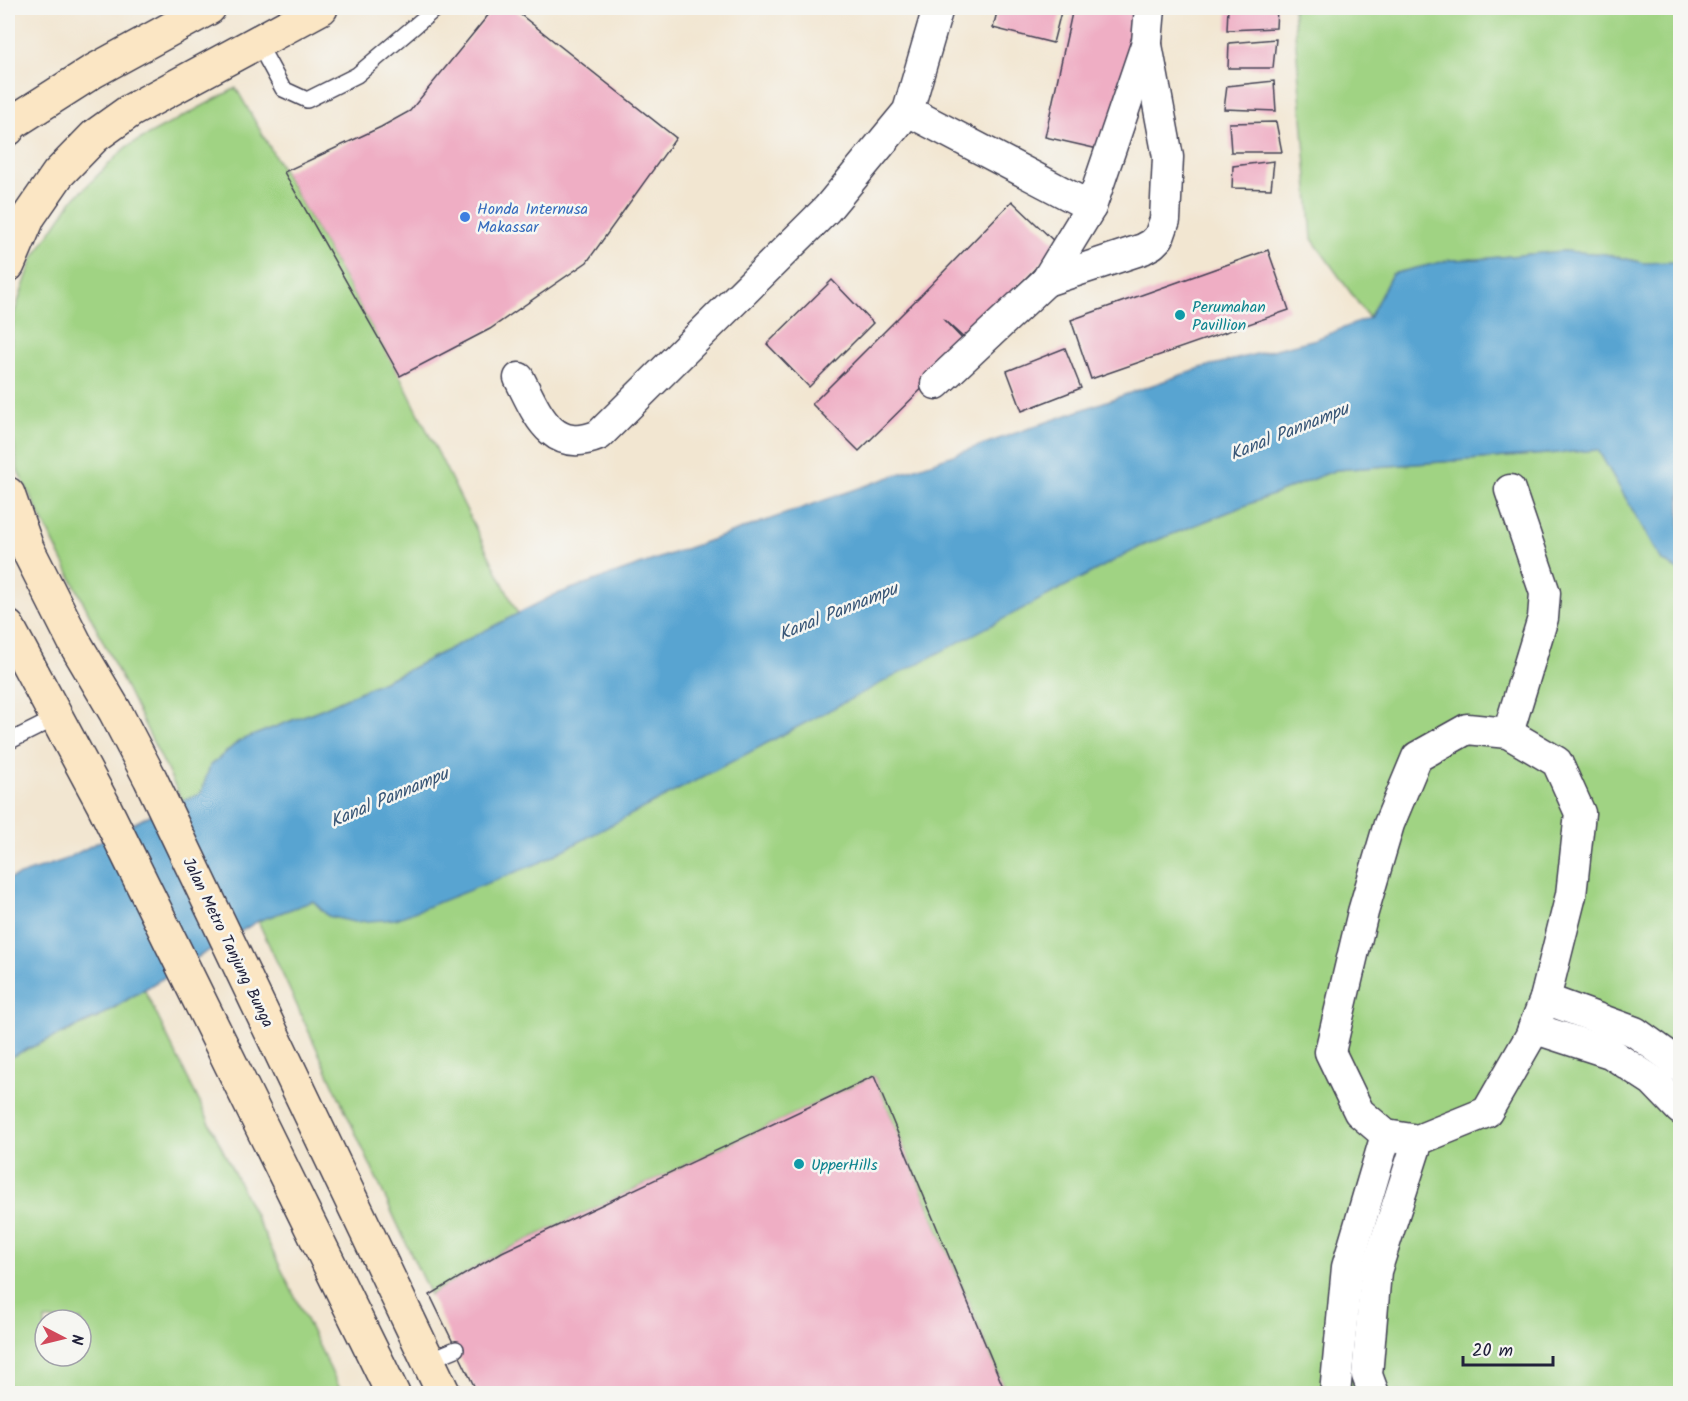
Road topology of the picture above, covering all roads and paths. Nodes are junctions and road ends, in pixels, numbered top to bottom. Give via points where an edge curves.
1 (210, 8) edge
2 (321, 8) edge
3 (436, 8) edge
4 (938, 8) edge
5 (1150, 8) edge
6 (1147, 42) junction
7 (258, 43) junction
8 (908, 111) junction
9 (9, 126) edge
10 (1090, 207) junction
11 (8, 265) edge
12 (1046, 281) junction
13 (519, 378) dead end
14 (936, 384) dead end
15 (1510, 490) dead end
16 (8, 494) edge
17 (8, 627) edge
18 (56, 718) junction
19 (1508, 733) junction
20 (8, 742) edge
21 (1545, 999) junction
22 (1533, 1028) junction
23 (1680, 1067) edge
24 (1680, 1110) edge
25 (1386, 1135) junction
26 (1418, 1140) junction
27 (1361, 1269) junction
28 (393, 1394) edge
29 (444, 1394) edge
30 (1335, 1394) edge
31 (1374, 1394) edge

1 - 9 main road via 92,72
2 - 7 main road
3 - 7 lane via 357,75 307,100 283,89
4 - 8 street
5 - 6 street
6 - 10 street
6 - 12 street via 1167,157 1166,210 1159,237 1143,249
7 - 11 main road via 130,111 95,136 58,174 29,216
8 - 10 street
8 - 13 street via 827,209 600,435 572,441 555,433 542,423
10 - 12 street
12 - 14 street
15 - 19 street via 1545,593 1544,618
16 - 29 main road, Jalan Metro Tanjung Bunga via 32,558 150,778 234,952 442,1355
17 - 18 main road
18 - 20 lane
18 - 28 main road via 190,978
19 - 21 street via 1557,762 1580,813 1571,894
19 - 25 street via 1467,729 1417,758 1389,824 1363,912 1330,1052 1359,1112
21 - 22 street
21 - 23 street via 1635,1032
22 - 24 street via 1610,1053 1653,1081
22 - 26 street via 1487,1112
25 - 26 street
25 - 27 street
26 - 27 street
27 - 30 street
27 - 31 street via 1367,1375

